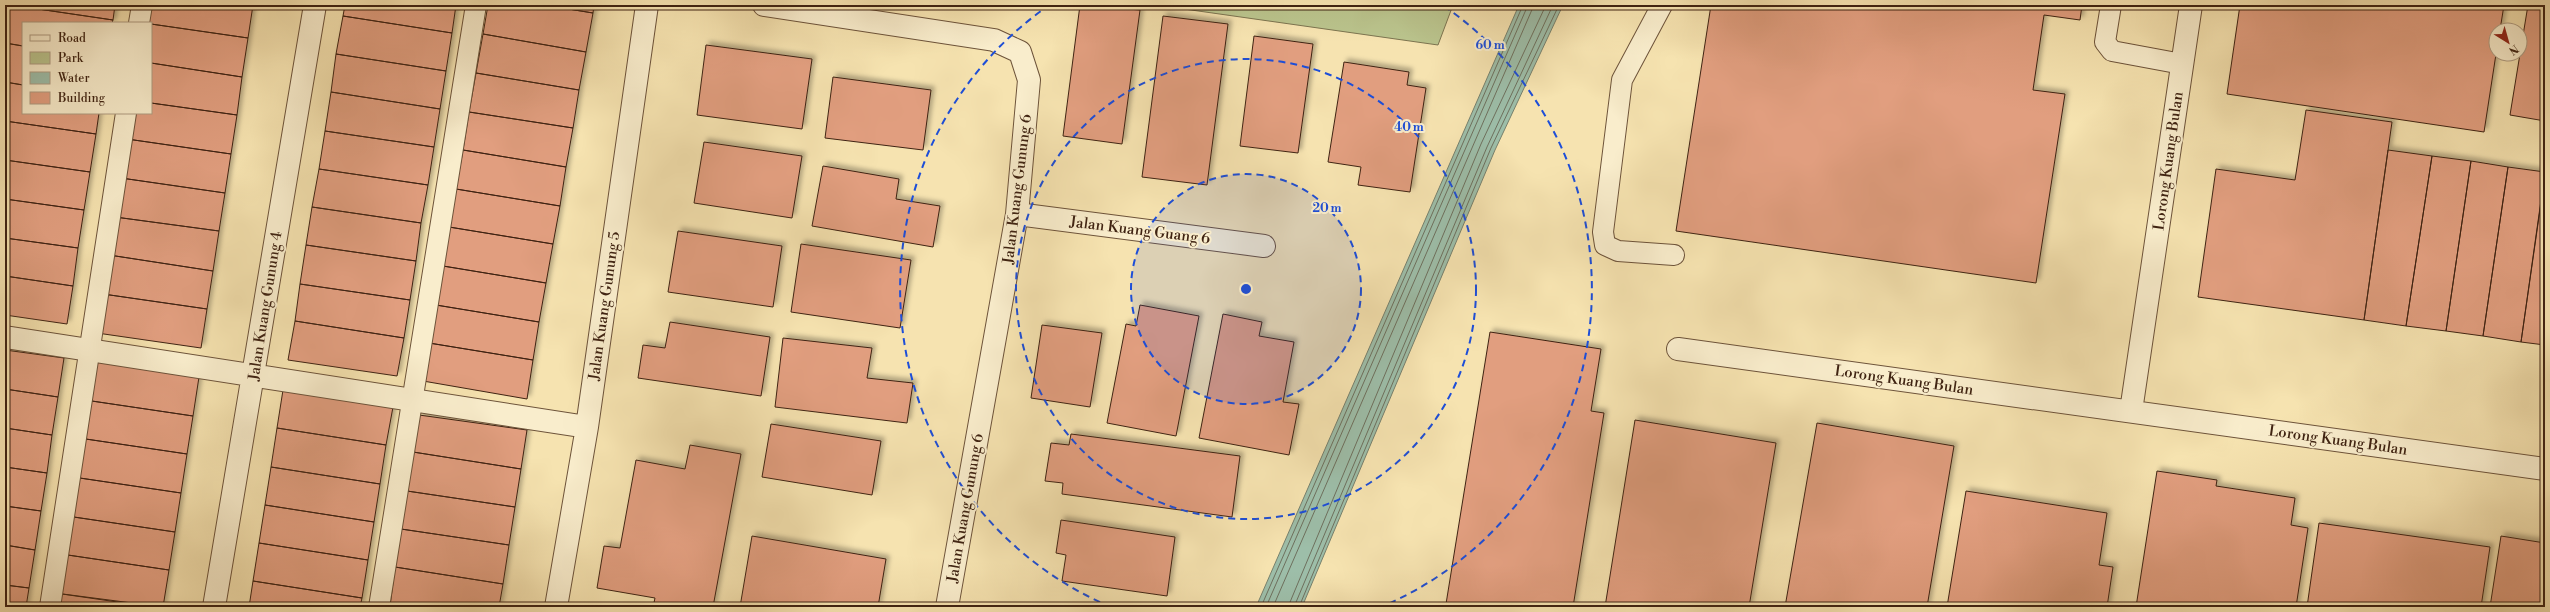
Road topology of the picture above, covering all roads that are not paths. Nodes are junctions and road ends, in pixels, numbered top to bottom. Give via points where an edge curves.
1 (142, 5) edge
2 (314, 5) edge
3 (476, 5) edge
4 (647, 5) edge
5 (764, 5) edge
6 (1662, 5) edge
7 (2111, 5) edge
8 (2191, 5) edge
9 (139, 22) edge
10 (2182, 64) junction
11 (126, 114) edge
12 (1017, 214) junction
13 (1264, 246) dead end
14 (1674, 255) dead end
15 (5, 337) edge
16 (1678, 349) dead end
17 (89, 350) junction
18 (253, 374) junction
19 (412, 398) junction
20 (2131, 411) junction
21 (587, 427) junction
22 (2545, 469) edge
23 (50, 607) edge
24 (214, 607) edge
25 (379, 607) edge
26 (556, 607) edge
27 (947, 607) edge

1 - 9 lane
2 - 18 street, Jalan Kuang Gunung 4
3 - 19 lane
4 - 21 street, Jalan Kuang Gunung 5
5 - 12 street, Jalan Kuang Gunung 6 via 994,40 1020,52 1029,80
6 - 14 lane via 1622,80 1603,232 1605,245 1618,251
7 - 10 lane via 2105,42 2112,51
8 - 10 street, Lorong Kuang Bulan
10 - 20 street, Lorong Kuang Bulan
11 - 17 lane
12 - 13 street, Jalan Kuang Guang 6
12 - 27 street, Jalan Kuang Gunung 6
15 - 17 street
16 - 20 street, Lorong Kuang Bulan
17 - 18 street
17 - 23 lane
18 - 19 street
18 - 24 street, Jalan Kuang Gunung 4
19 - 21 street
19 - 25 lane
20 - 22 street, Lorong Kuang Bulan
21 - 26 street, Jalan Kuang Gunung 5

